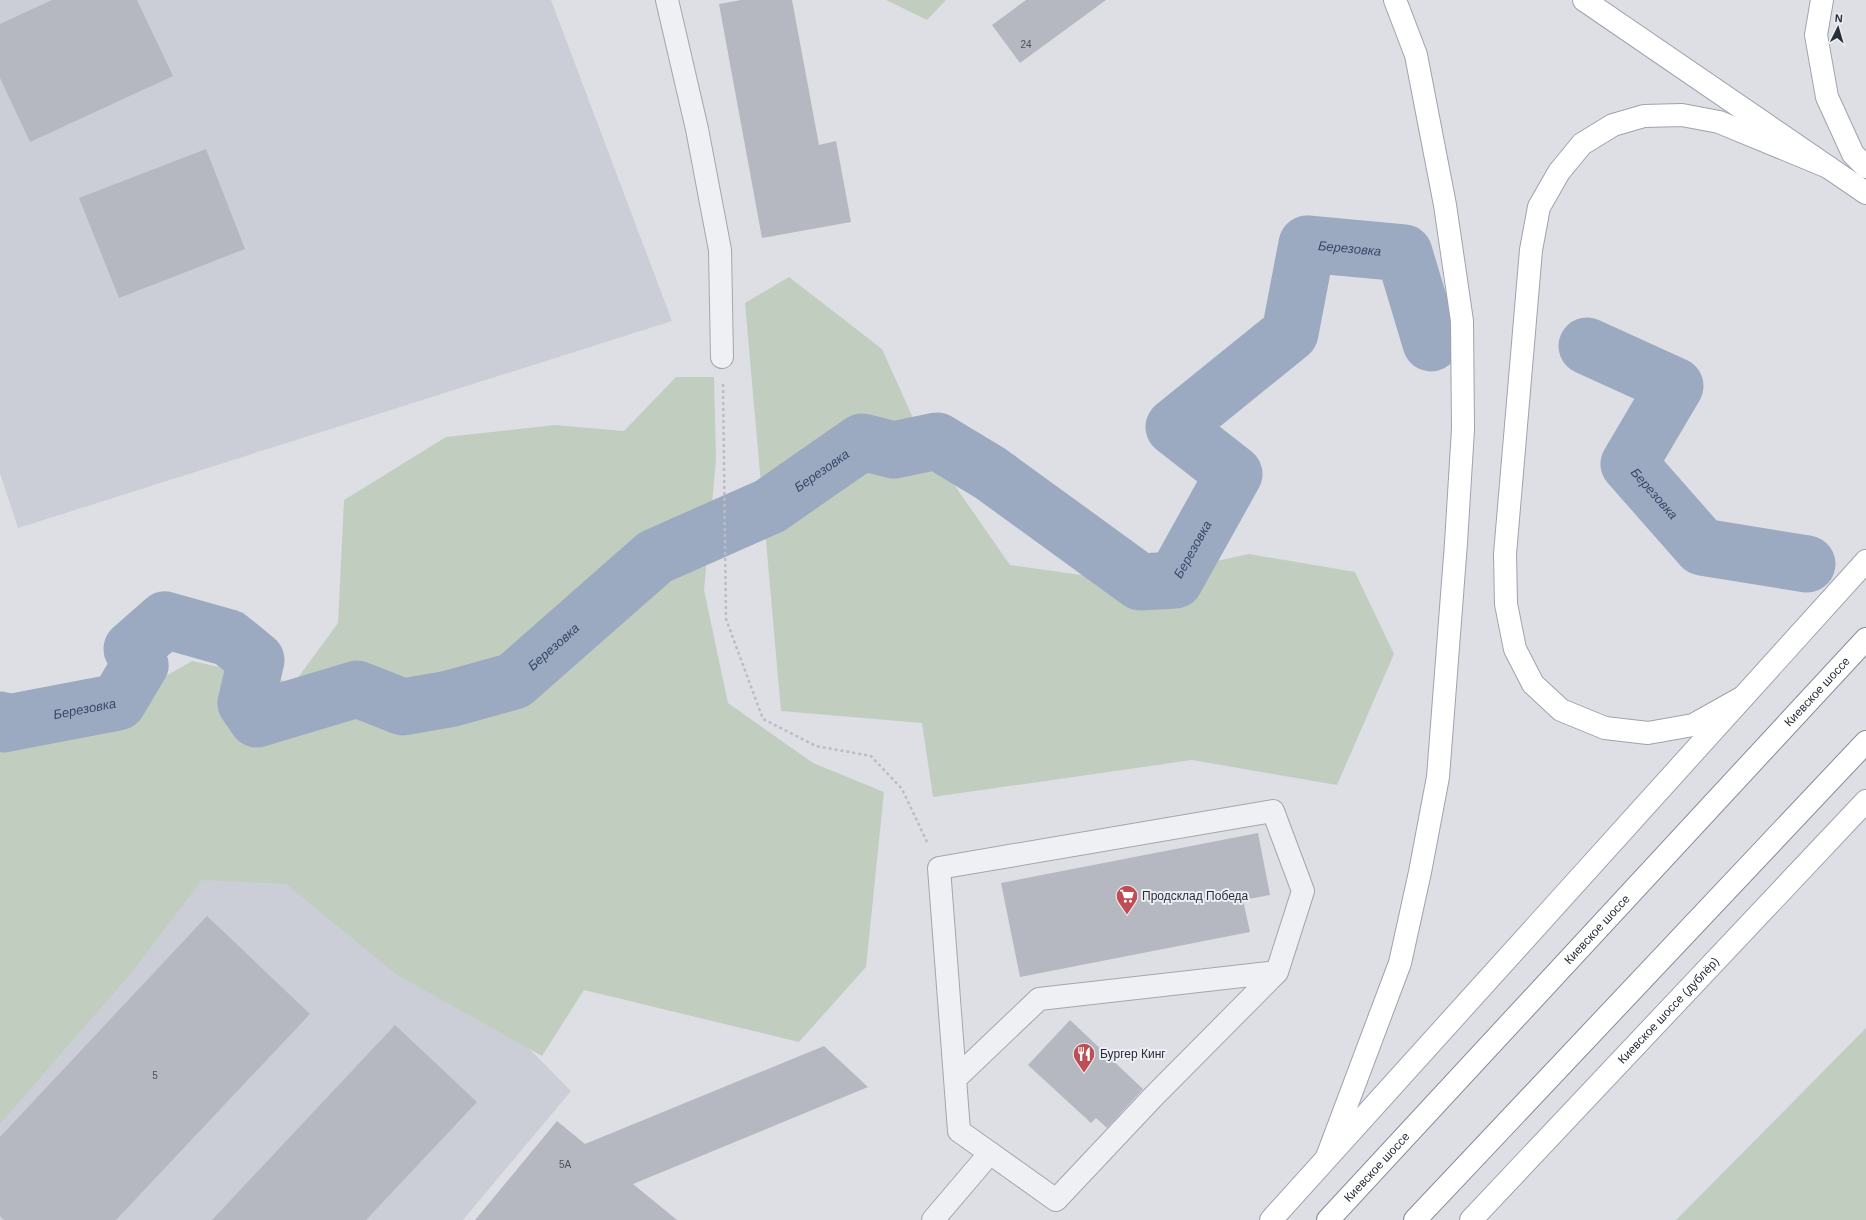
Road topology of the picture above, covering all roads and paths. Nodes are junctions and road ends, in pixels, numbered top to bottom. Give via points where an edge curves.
1 (667, 0) edge
2 (1396, 0) edge
3 (1584, 0) edge
4 (1822, 0) edge
5 (1828, 167) junction
6 (1866, 167) edge
7 (1866, 193) edge
8 (722, 357) joint
9 (1866, 561) edge
10 (1866, 639) edge
11 (1743, 697) junction
12 (1866, 742) edge
13 (1866, 800) edge
14 (940, 868) junction
15 (1277, 972) junction
16 (955, 1079) junction
17 (990, 1153) junction
18 (1327, 1157) junction
19 (933, 1220) edge
20 (1271, 1220) edge
21 (1328, 1220) edge
22 (1415, 1220) edge
23 (1471, 1220) edge

1 - 8 lane via 697,129 720,250
2 - 18 main road via 1416,55 1445,205 1462,321 1463,429 1438,777 1400,963
3 - 5 main road
4 - 6 main road via 1816,35 1827,97 1853,154
5 - 7 main road
5 - 11 main road via 1719,122 1682,116 1644,116 1613,126 1582,144 1559,172 1539,207 1531,250 1505,554 1506,604 1515,649 1533,684 1561,710 1605,728 1648,733 1693,725
8 - 14 path via 726,619 763,719 816,746 871,756 902,790
9 - 11 main road
10 - 21 main road, Киевское шоссе
11 - 18 main road
12 - 22 main road
13 - 23 main road, Киевское шоссе (дублёр)
14 - 15 lane via 1273,811 1303,891
14 - 16 lane
15 - 16 lane via 1039,999
15 - 17 lane via 1153,1097 1056,1200
16 - 17 lane via 959,1131
17 - 19 lane
18 - 20 main road

